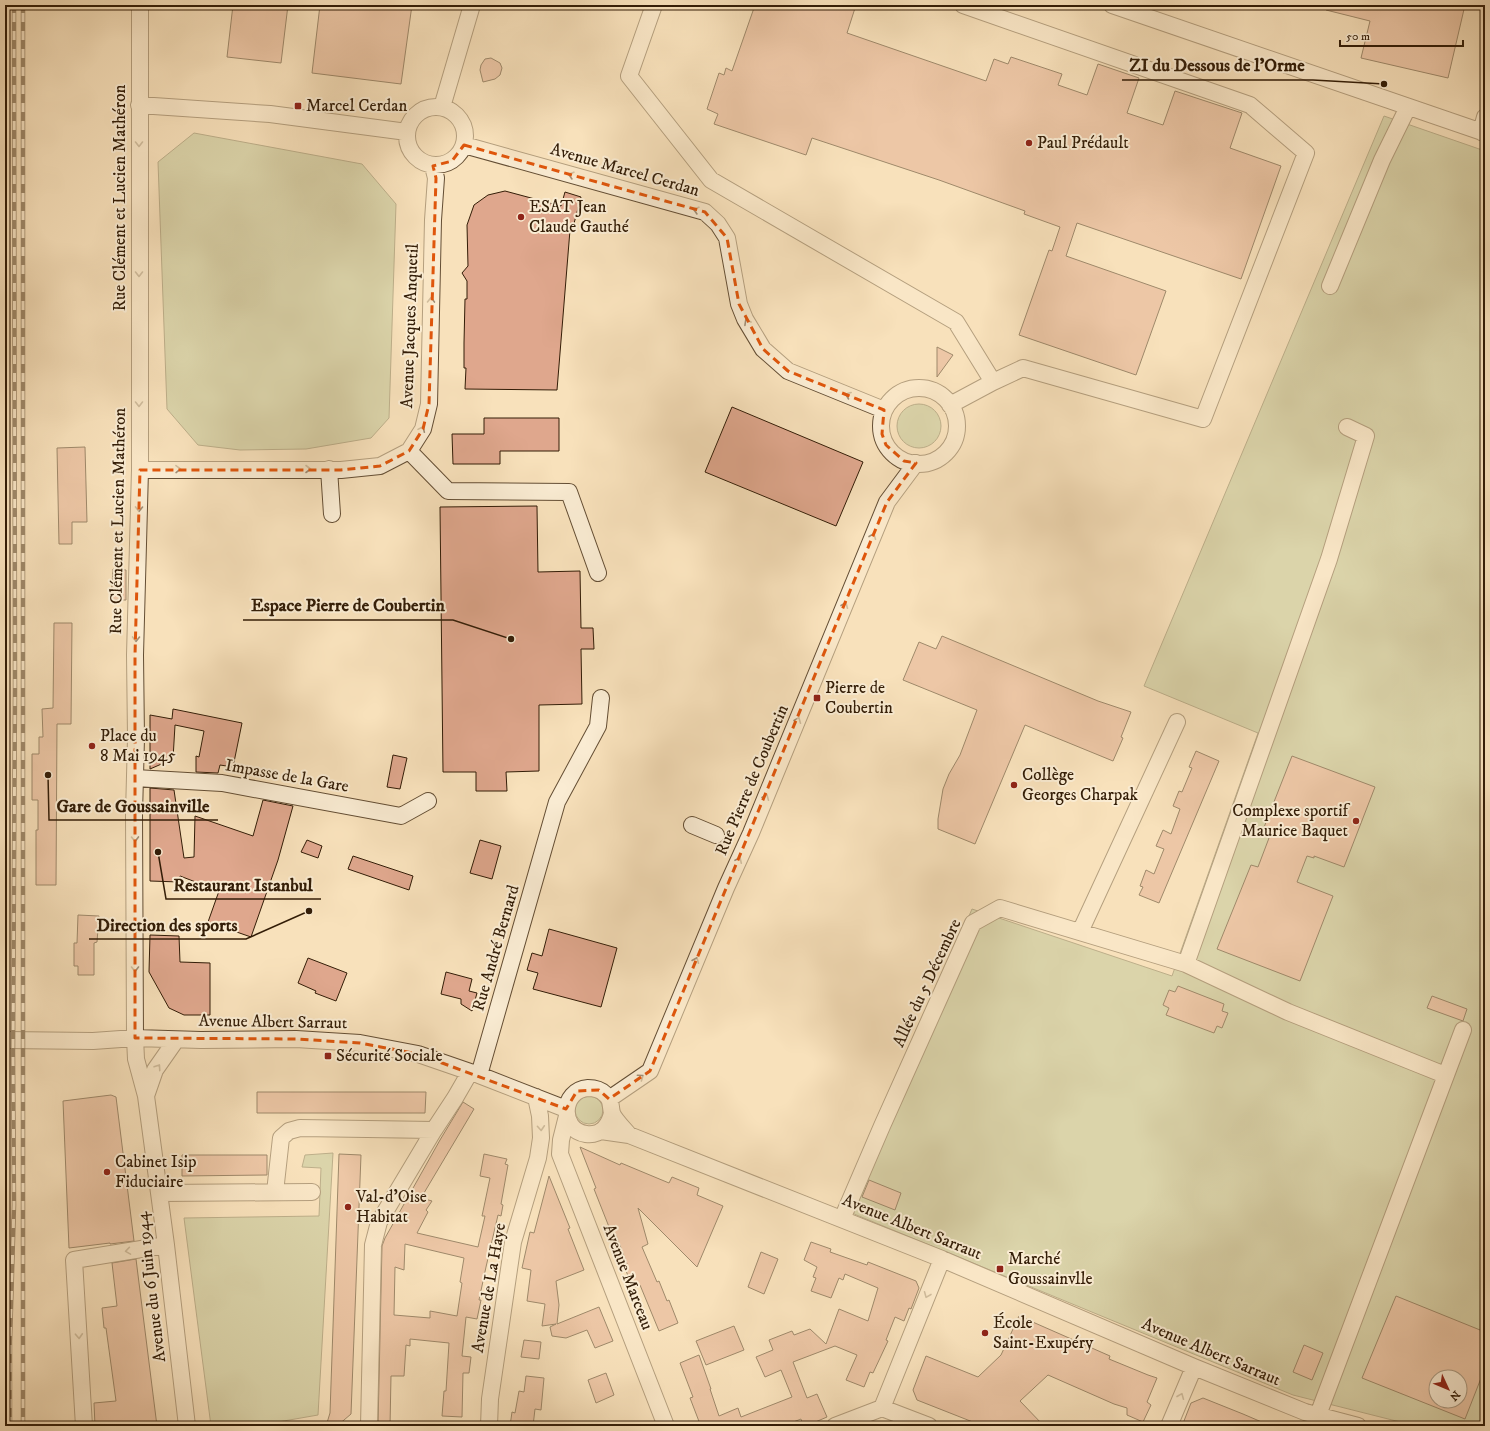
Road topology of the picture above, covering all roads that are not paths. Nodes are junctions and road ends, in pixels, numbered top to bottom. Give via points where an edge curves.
1 (140, 5) edge
2 (472, 5) edge
3 (654, 5) edge
4 (963, 5) edge
5 (1121, 6) edge
6 (139, 105) junction
7 (442, 107) junction
8 (1408, 107) junction
9 (1485, 117) edge
10 (407, 132) junction
11 (1483, 133) edge
12 (464, 145) junction
13 (433, 166) junction
14 (1330, 286) dead end
15 (993, 382) junction
16 (950, 405) junction
17 (884, 410) junction
18 (1347, 427) dead end
19 (409, 451) junction
20 (916, 463) junction
21 (140, 470) junction
22 (335, 470) junction
23 (337, 514) dead end
24 (598, 573) dead end
25 (601, 698) dead end
26 (1177, 722) dead end
27 (135, 778) junction
28 (428, 801) dead end
29 (692, 825) dead end
30 (716, 835) dead end
31 (1080, 932) junction
32 (1186, 964) junction
33 (1463, 1030) dead end
34 (136, 1038) junction
35 (5, 1040) edge
36 (176, 1040) junction
37 (474, 1073) junction
38 (1445, 1075) junction
39 (146, 1096) junction
40 (536, 1097) junction
41 (611, 1106) junction
42 (566, 1113) junction
43 (434, 1130) junction
44 (601, 1131) junction
45 (580, 1132) junction
46 (629, 1135) junction
47 (561, 1147) junction
48 (538, 1158) junction
49 (274, 1192) junction
50 (312, 1192) dead end
51 (159, 1193) junction
52 (842, 1219) junction
53 (166, 1245) junction
54 (942, 1259) junction
55 (1194, 1367) junction
56 (882, 1408) junction
57 (1318, 1415) junction
58 (84, 1426) edge
59 (187, 1426) edge
60 (369, 1426) edge
61 (489, 1426) edge
62 (666, 1426) edge
63 (835, 1426) edge
64 (929, 1426) edge
65 (1169, 1426) edge
66 (1358, 1426) edge

1 - 6 street, Rue Clément et Lucien Mathéron
2 - 7 street
3 - 15 street via 629,76 711,180 956,322
4 - 15 street via 1250,105 1306,153 1203,419 1022,368
5 - 8 street
6 - 10 street via 270,114
6 -> 21 street, Rue Clément et Lucien Mathéron
7 - 10 street via 423,110 415,116
7 - 12 street via 458,117 466,135
8 - 11 street
8 - 14 street via 1382,160
9 - 11 street
10 - 13 street via 408,146 416,158 424,164
12 - 13 street via 460,154 452,161
17 -> 12 street, Avenue Marcel Cerdan via 788,370 763,349 744,319 739,304 727,238 718,224 705,212
19 -> 13 street, Avenue Jacques Anquetil via 422,429 429,404 436,178
15 - 16 street
16 - 17 street via 943,396 933,390 921,388 899,393
16 - 20 street via 955,416 956,428 948,450 939,458
17 - 20 street via 881,422 886,445 894,454
18 - 32 street via 1366,436 1329,559
19 - 22 street via 380,466
19 - 24 street via 448,491 569,492
41 -> 20 street, Rue Pierre de Coubertin via 650,1071 887,502
21 -> 22 street
21 -> 27 street, Rue Clément et Lucien Mathéron via 135,647
22 - 23 street
25 - 37 street, Rue André Bernard via 598,726 557,802
26 - 31 street
27 - 28 street, Impasse de la Gare via 222,783 401,816
27 -> 34 street, Rue Clément et Lucien Mathéron
29 - 30 street
31 - 32 street, Allée du 5 Décembre
31 - 52 street, Allée du 5 Décembre via 1000,908 973,923
32 - 38 street, Allée du 5 Décembre via 1288,1012
33 - 38 street
34 - 35 street, Avenue Albert Sarraut via 94,1041
34 - 36 street, Avenue Albert Sarraut
34 - 39 street, Avenue du 6 Juin 1944 via 136,1059
36 - 37 street, Avenue Albert Sarraut via 296,1039 360,1043 418,1054
39 -> 36 street, Avenue du 6 Juin 1944 via 155,1070
37 - 40 street, Avenue Albert Sarraut
37 - 43 street, Rue André Bernard
38 - 57 street
39 - 51 street, Avenue du 6 Juin 1944
40 - 42 street, Avenue Albert Sarraut
40 -> 48 street, Avenue de La Haye via 541,1138
41 - 42 street via 605,1093 584,1088 572,1096
41 - 44 street via 610,1121
41 - 46 street
42 - 45 street via 569,1123
42 - 47 street
43 - 49 street via 300,1128 289,1131 282,1138
43 - 60 street, Rue André Bernard via 380,1222 373,1245
44 - 45 street, Avenue Albert Sarraut via 594,1134
44 - 46 street, Avenue Albert Sarraut
45 - 47 street
46 - 52 street, Avenue Albert Sarraut
47 - 48 street
47 - 62 street, Avenue Marceau
48 - 61 street, Avenue de La Haye via 513,1242 490,1399
49 - 50 street
49 - 51 street
51 - 53 street, Avenue du 6 Juin 1944
52 - 54 street, Avenue Albert Sarraut
53 -> 58 street via 74,1260
53 - 59 street, Avenue du 6 Juin 1944
54 - 55 street, Avenue Albert Sarraut
54 -> 56 street
55 - 57 street, Avenue Albert Sarraut
65 -> 55 street
56 - 63 street
56 - 64 street
57 - 66 street, Avenue Albert Sarraut

